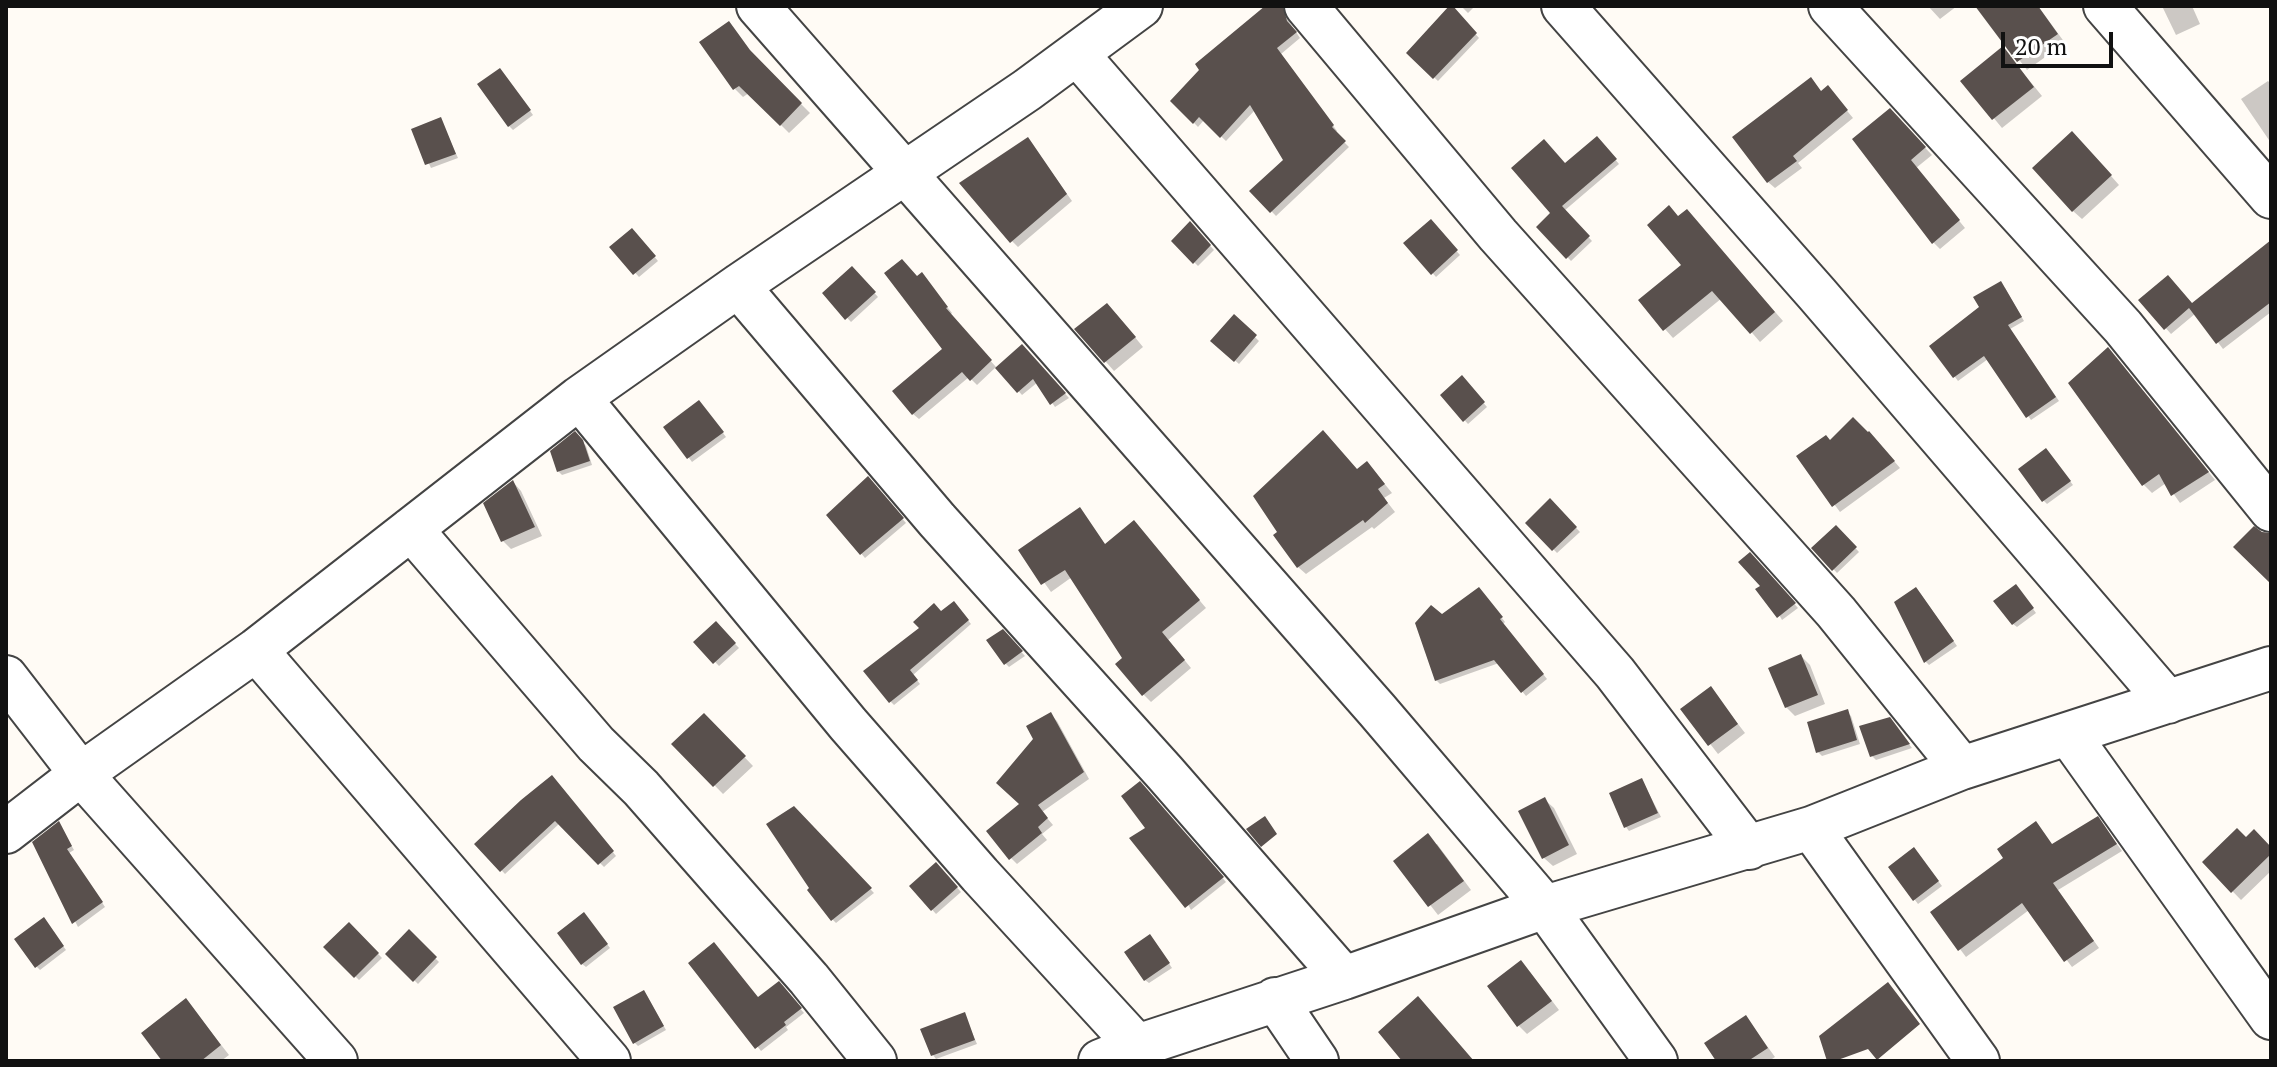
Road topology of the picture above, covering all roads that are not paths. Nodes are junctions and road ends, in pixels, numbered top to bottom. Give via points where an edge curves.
1 (758, 6) edge
2 (1141, 6) edge
3 (1306, 6) edge
4 (1563, 6) edge
5 (1830, 6) edge
6 (2105, 6) edge
7 (1077, 54) junction
8 (904, 173) junction
9 (2271, 197) edge
10 (738, 286) junction
11 (579, 398) junction
12 (2271, 510) edge
13 (411, 529) junction
14 (256, 650) junction
15 (2271, 668) edge
16 (6, 677) edge
17 (2168, 702) junction
18 (2069, 735) junction
19 (1962, 768) junction
20 (81, 774) junction
21 (1811, 828) junction
22 (6, 832) edge
23 (1749, 848) junction
24 (1545, 907) junction
25 (1344, 978) junction
26 (1275, 999) junction
27 (2271, 1018) edge
28 (1118, 1053) edge
29 (336, 1061) edge
30 (609, 1061) edge
31 (875, 1061) edge
32 (1317, 1061) edge
33 (1656, 1061) edge
34 (1978, 1061) edge

1 - 8 street
2 - 7 street
3 - 19 street via 1498,235 1836,612
4 - 17 street
5 - 12 street via 2123,327
6 - 9 street
7 - 8 street
7 - 23 street via 1615,673
8 - 10 street
8 - 24 street
10 - 11 street
10 - 25 street via 937,520
11 - 13 street
11 - 28 street via 980,875
13 - 14 street
13 - 31 street via 809,979
14 - 20 street
14 - 30 street
15 - 17 street
16 - 20 street
17 - 18 street
18 - 19 street
18 - 27 street
19 - 21 street
20 - 22 street
20 - 29 street
21 - 23 street
21 - 34 street
23 - 24 street
24 - 25 street
24 - 33 street
25 - 26 street
26 - 28 street
26 - 32 street

